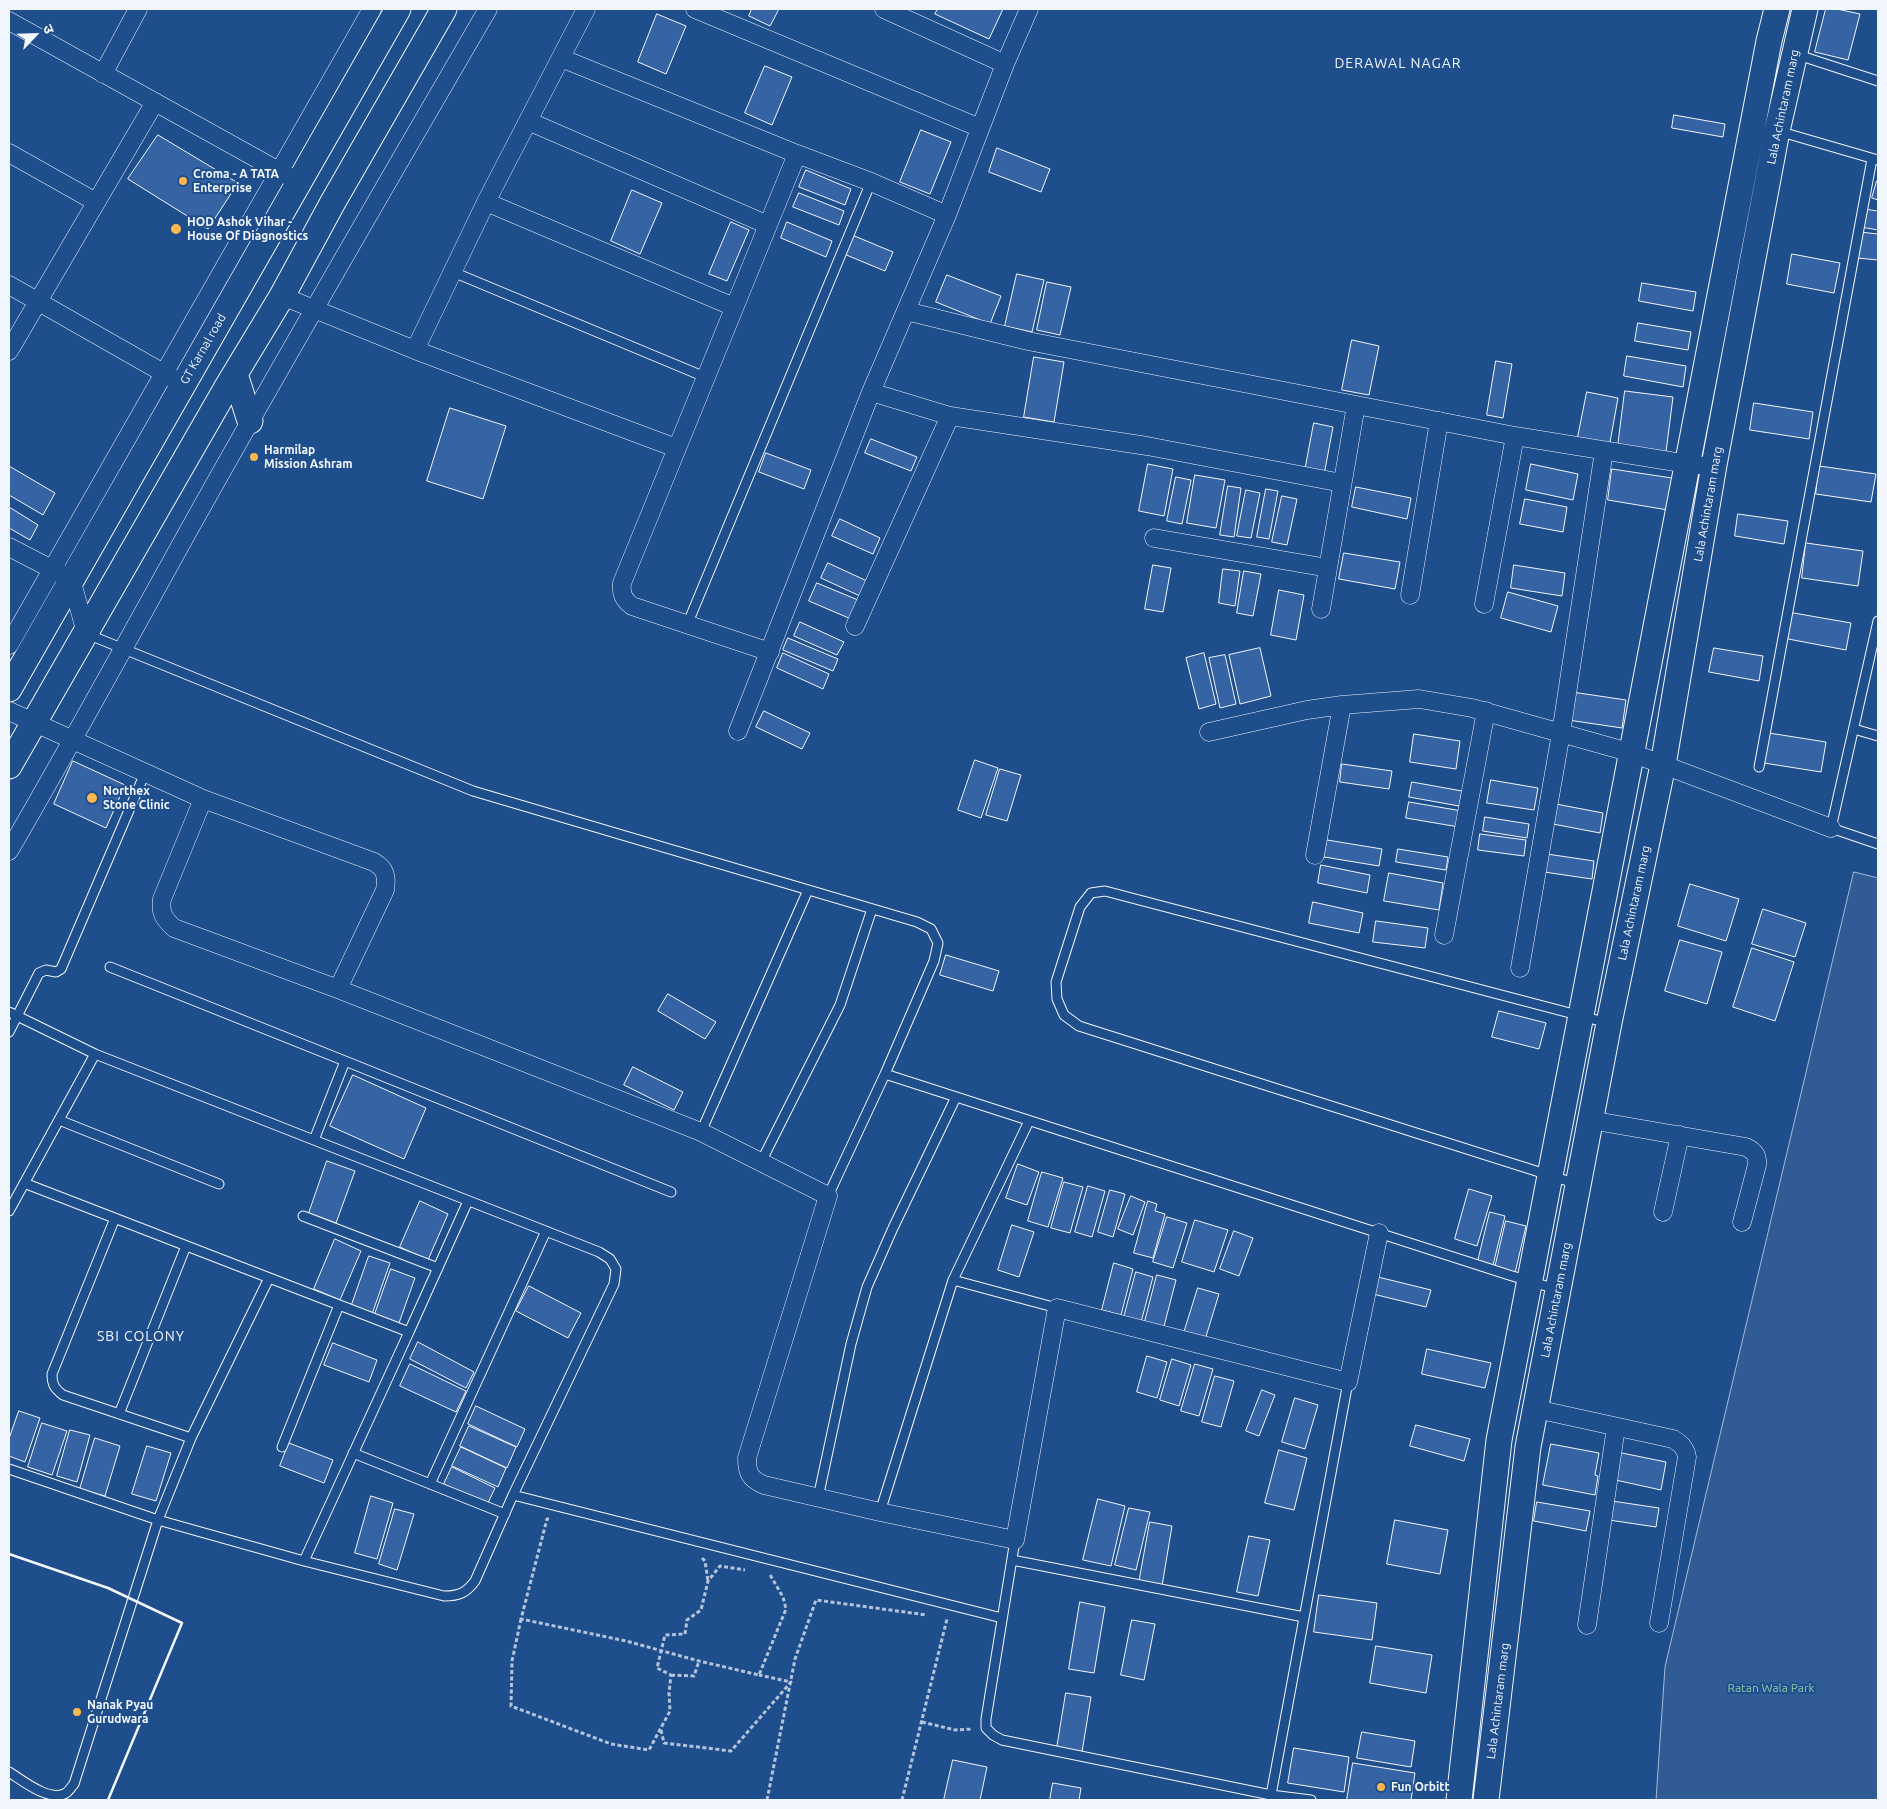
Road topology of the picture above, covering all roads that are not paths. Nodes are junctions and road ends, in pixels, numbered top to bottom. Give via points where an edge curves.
1 (138, 9) edge
2 (372, 9) edge
3 (398, 9) edge
4 (444, 9) edge
5 (488, 9) edge
6 (586, 9) edge
7 (695, 9) edge
8 (884, 9) edge
9 (1029, 9) edge
10 (1777, 9) edge
11 (1805, 9) edge
12 (9, 21) edge
13 (1795, 54) junction
14 (560, 58) junction
15 (1005, 64) junction
16 (103, 74) junction
17 (1878, 81) edge
18 (155, 102) junction
19 (528, 121) junction
20 (1754, 124) junction
21 (980, 128) junction
22 (1777, 131) junction
23 (9, 153) edge
24 (797, 154) junction
25 (1875, 160) edge
26 (289, 177) junction
27 (871, 182) junction
28 (96, 202) junction
29 (486, 202) junction
30 (947, 216) junction
31 (768, 225) junction
32 (453, 272) junction
33 (9, 285) edge
34 (282, 296) junction
35 (38, 301) junction
36 (734, 307) junction
37 (314, 309) junction
38 (906, 311) junction
39 (415, 350) junction
40 (9, 351) edge
41 (235, 374) junction
42 (705, 377) junction
43 (174, 379) junction
44 (871, 392) junction
45 (1356, 405) junction
46 (950, 416) junction
47 (250, 421) junction
48 (1439, 421) junction
49 (1515, 436) junction
50 (676, 448) junction
51 (1604, 451) junction
52 (1688, 464) junction
53 (1714, 465) junction
54 (1342, 483) junction
55 (1154, 538) dead end
56 (9, 547) edge
57 (1328, 568) junction
58 (62, 574) junction
59 (1410, 595) dead end
60 (1484, 604) dead end
61 (1321, 608) dead end
62 (1878, 621) edge
63 (687, 625) junction
64 (855, 626) dead end
65 (86, 633) junction
66 (9, 645) edge
67 (124, 648) junction
68 (1875, 649) edge
69 (770, 652) junction
70 (9, 688) edge
71 (1342, 705) junction
72 (9, 711) edge
73 (1486, 711) junction
74 (33, 722) junction
75 (1854, 729) junction
76 (738, 731) dead end
77 (1209, 732) dead end
78 (1561, 733) junction
79 (1878, 736) edge
80 (74, 740) junction
81 (1632, 752) junction
82 (1663, 765) junction
83 (9, 766) edge
84 (1759, 767) dead end
85 (145, 773) junction
86 (204, 799) junction
87 (1831, 828) junction
88 (1878, 844) edge
89 (9, 851) edge
90 (1315, 855) dead end
91 (808, 890) junction
92 (872, 909) junction
93 (1444, 935) dead end
94 (110, 967) dead end
95 (1520, 968) dead end
96 (338, 989) junction
97 (13, 1014) edge
98 (1581, 1016) junction
99 (1609, 1023) junction
100 (9, 1032) edge
101 (95, 1054) junction
102 (345, 1061) junction
103 (885, 1074) junction
104 (956, 1097) junction
105 (59, 1120) junction
106 (1590, 1120) junction
107 (1029, 1121) junction
108 (701, 1132) junction
109 (1680, 1135) junction
110 (314, 1140) junction
111 (761, 1162) junction
112 (1551, 1175) junction
113 (24, 1183) junction
114 (218, 1184) dead end
115 (1578, 1184) junction
116 (671, 1192) dead end
117 (828, 1196) junction
118 (468, 1201) junction
119 (9, 1211) edge
120 (1663, 1212) dead end
121 (303, 1216) dead end
122 (115, 1218) junction
123 (1742, 1222) dead end
124 (546, 1231) junction
125 (1379, 1233) junction
126 (186, 1246) junction
127 (438, 1268) junction
128 (269, 1278) junction
129 (953, 1280) junction
130 (1530, 1282) junction
131 (1558, 1289) junction
132 (339, 1305) junction
133 (1057, 1308) junction
134 (409, 1332) junction
135 (1348, 1382) junction
136 (1536, 1409) junction
137 (120, 1414) junction
138 (1616, 1427) junction
139 (191, 1438) junction
140 (282, 1447) dead end
141 (353, 1453) junction
142 (9, 1469) edge
143 (430, 1484) junction
144 (514, 1495) junction
145 (818, 1498) junction
146 (880, 1512) junction
147 (505, 1514) junction
148 (158, 1520) junction
149 (1015, 1540) junction
150 (304, 1560) junction
151 (1012, 1560) junction
152 (1304, 1617) junction
153 (1002, 1618) junction
154 (1659, 1623) dead end
155 (1588, 1625) dead end
156 (9, 1772) edge
157 (1271, 1795) junction
158 (1311, 1800) edge
159 (1460, 1800) edge
160 (1486, 1800) edge

1 - 16 street
2 - 26 street
3 - 26 street, GT Karnal road
4 - 34 street
5 - 37 street
6 - 14 street
7 - 21 street
8 - 15 street
9 - 15 street
10 - 20 street, Lala Achintaram marg
11 - 13 street, Lala Achintaram marg
12 - 16 street
13 - 17 lane
13 - 22 street, Lala Achintaram marg
14 - 19 street
14 - 24 street
15 - 21 street
16 - 18 street
18 - 26 street
18 - 28 street
19 - 29 street
19 - 31 street
20 - 22 street
20 - 52 street, Lala Achintaram marg
21 - 30 street
22 - 25 lane
22 - 53 street, Lala Achintaram marg
23 - 28 street
24 - 27 street
24 - 31 street
25 - 84 lane
26 - 43 street, GT Karnal road
27 - 30 street
27 - 63 lane
28 - 35 street
29 - 32 street
29 - 36 street
30 - 38 street
31 - 36 street
32 - 39 street
32 - 42 lane
33 - 35 street
34 - 37 street
34 - 41 street
35 - 40 street
35 - 43 street
36 - 42 street
37 - 39 street
37 - 47 street
38 - 44 street
38 - 45 street via 1028,341
39 - 50 street
41 - 47 street
41 - 65 street
42 - 50 street
43 - 58 street, GT Karnal road
44 - 46 street
44 - 69 street
45 - 48 street
45 - 54 street
46 - 54 street via 1147,446
46 - 64 street
47 - 67 street
48 - 49 street
48 - 59 street
49 - 51 street
49 - 60 street
50 - 63 street via 621,592 632,606
51 - 52 street
51 - 78 street
52 - 53 street
52 - 81 street, Lala Achintaram marg
53 - 82 street, Lala Achintaram marg
54 - 57 street
55 - 57 street
56 - 58 street
57 - 61 street
58 - 65 street
58 - 66 street
58 - 70 street, GT Karnal road
62 - 68 lane
63 - 69 street
65 - 67 lane
65 - 74 street
67 - 80 street
67 - 91 lane via 473,791
68 - 75 lane
69 - 76 street
71 - 73 street via 1419,699
71 - 77 street
71 - 90 street
72 - 74 street
73 - 78 street
73 - 93 street
74 - 80 street
74 - 83 street
75 - 79 lane
75 - 87 lane
78 - 81 street
78 - 95 street
80 - 85 street
80 - 89 street
81 - 82 street
81 - 98 street, Lala Achintaram marg
82 - 87 street
82 - 99 street, Lala Achintaram marg
85 - 86 street
85 - 97 lane via 61,969 39,973
86 - 96 street via 162,899 160,909 165,920 174,928
86 - 96 street via 382,867 387,878 385,890
87 - 88 lane
91 - 92 lane
91 - 108 lane
92 - 103 lane via 931,929 938,943 934,961
92 - 111 lane via 840,1005
94 - 102 lane
96 - 108 street
97 - 100 lane
97 - 101 lane
98 - 99 lane
98 - 112 street, Lala Achintaram marg
98 - 112 lane via 1105,891 1091,893 1080,906 1056,982 1057,999 1064,1015 1079,1026
99 - 106 street, Lala Achintaram marg
101 - 105 lane
101 - 110 lane
102 - 110 lane
102 - 116 lane
103 - 104 lane
103 - 117 lane
104 - 107 lane
104 - 145 lane via 867,1287 851,1344
105 - 113 lane
105 - 114 lane
106 - 109 street
106 - 115 street, Lala Achintaram marg
107 - 125 lane
107 - 129 lane
108 - 111 street
109 - 120 street
109 - 123 street via 1746,1146 1752,1150 1757,1165
110 - 118 lane
111 - 117 street
112 - 115 lane
112 - 130 street, Lala Achintaram marg
113 - 119 lane
113 - 122 lane
115 - 131 street, Lala Achintaram marg
117 - 145 street via 747,1458 747,1471 753,1480
118 - 124 lane
118 - 127 lane
121 - 127 lane
122 - 126 lane
122 - 137 lane via 52,1374 52,1383 63,1395
124 - 143 lane
124 - 144 lane via 599,1252 610,1259 616,1269 614,1284
125 - 130 lane
125 - 135 street
126 - 128 lane
126 - 137 lane
127 - 134 lane
128 - 132 lane
128 - 139 lane
129 - 133 lane
129 - 146 lane
130 - 131 lane
130 - 159 street, Lala Achintaram marg via 1498,1440
131 - 136 street, Lala Achintaram marg
132 - 134 lane
132 - 140 lane
133 - 135 street
133 - 149 street
134 - 141 lane
135 - 152 lane
136 - 138 street
136 - 160 street, Lala Achintaram marg via 1528,1448
137 - 139 lane
138 - 154 street via 1673,1439 1685,1450
138 - 155 street
139 - 148 lane
141 - 143 lane
141 - 150 lane
142 - 148 lane
143 - 147 lane
144 - 147 lane
144 - 153 lane
145 - 146 street
146 - 149 street
147 - 150 lane via 475,1581 467,1591 456,1596 444,1596
148 - 150 lane
148 - 156 lane via 74,1784 57,1796 44,1793
149 - 151 lane
151 - 152 lane
151 - 153 lane
152 - 157 lane
153 - 157 lane via 986,1719 986,1728 993,1735 1002,1740
157 - 158 lane

